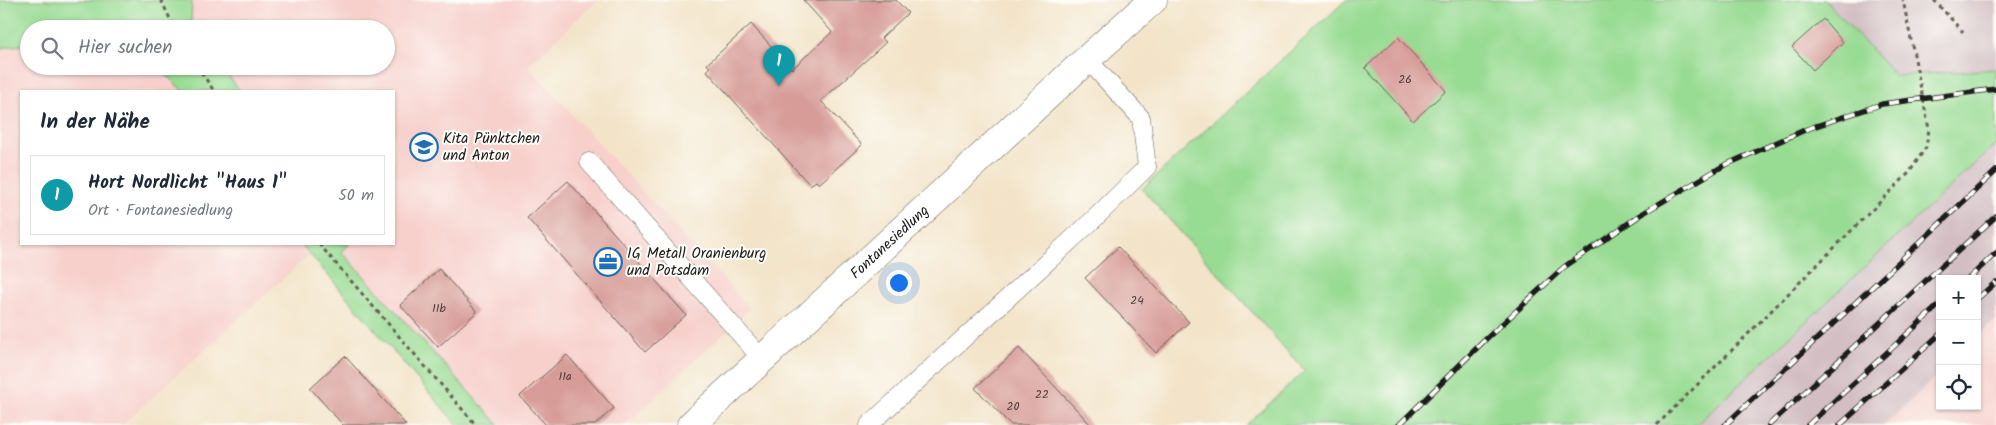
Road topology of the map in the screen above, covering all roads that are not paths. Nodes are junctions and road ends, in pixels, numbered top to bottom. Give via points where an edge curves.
1 (1153, 0) edge
2 (1087, 59) junction
3 (589, 162) dead end
4 (762, 359) junction
5 (697, 423) edge
6 (869, 425) edge

1 - 2 street, Fontanesiedlung
2 - 4 street, Fontanesiedlung
2 - 6 lane via 1140,118 1147,167
3 - 4 lane
4 - 5 street, Fontanesiedlung

